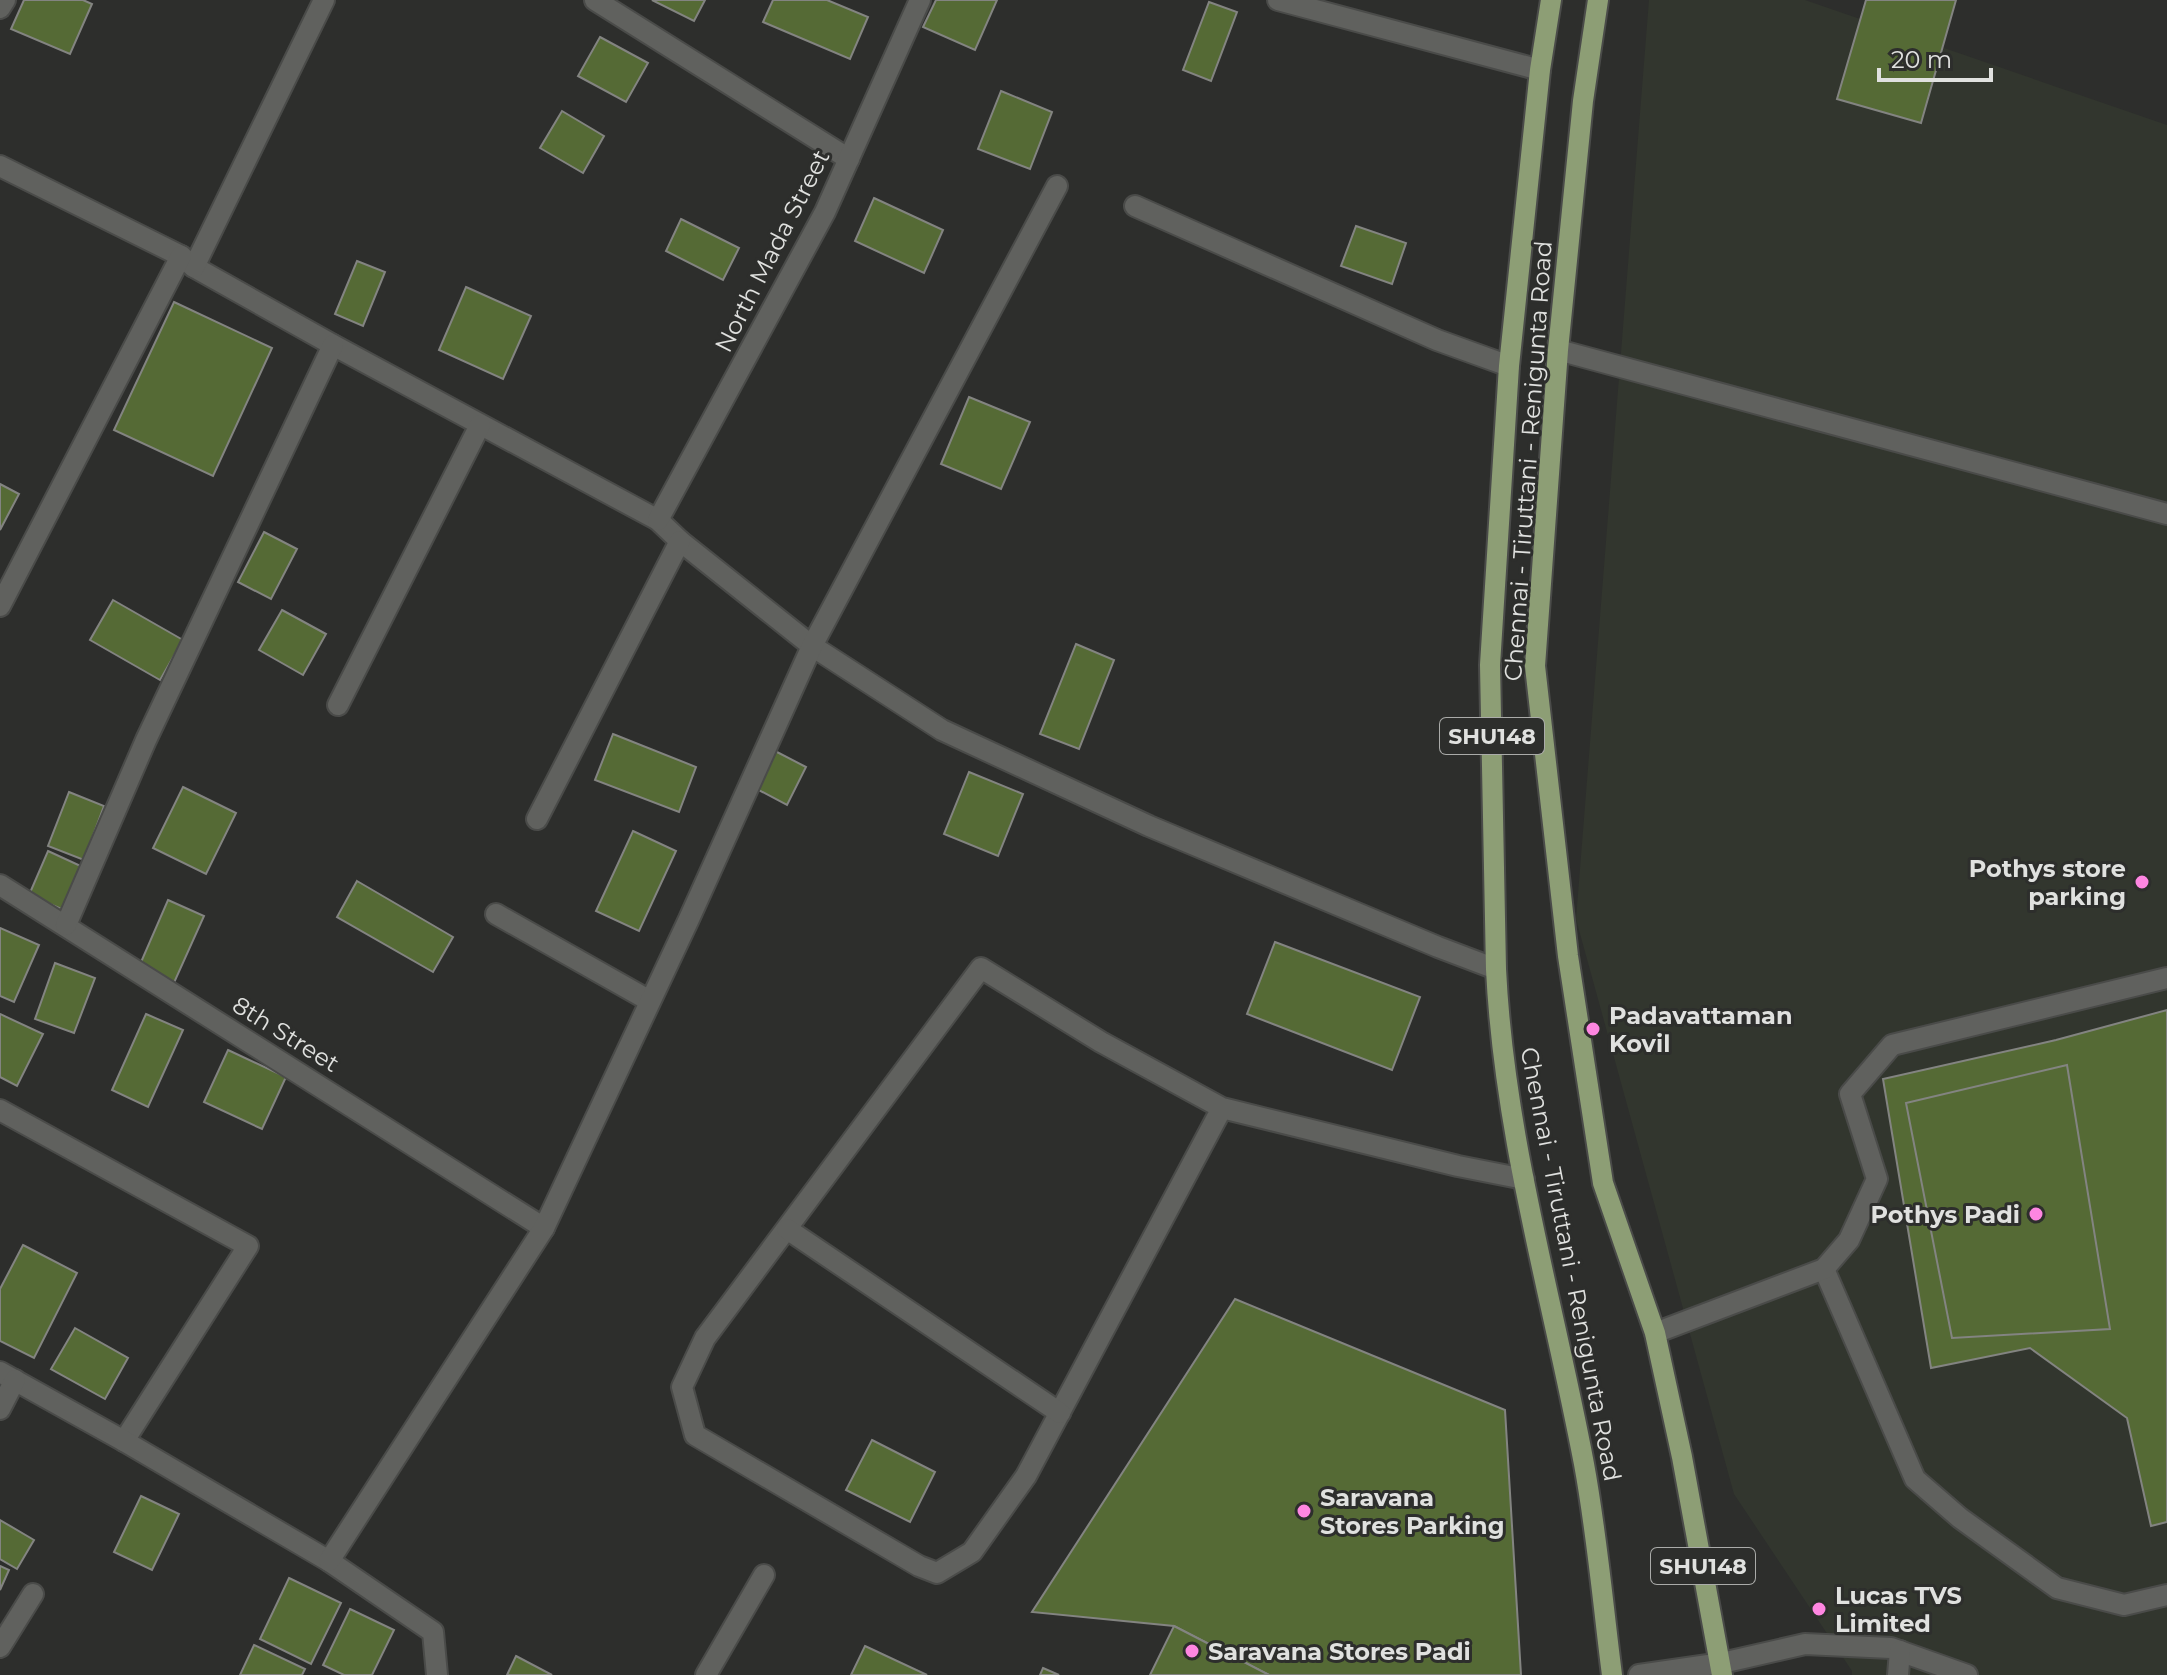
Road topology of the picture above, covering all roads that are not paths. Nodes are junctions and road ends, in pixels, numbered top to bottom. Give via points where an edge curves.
1 (5, 0) edge
2 (324, 0) edge
3 (595, 0) edge
4 (920, 0) edge
5 (1278, 0) edge
6 (1551, 0) edge
7 (1598, 0) edge
8 (0, 8) edge
9 (1540, 70) junction
10 (849, 159) junction
11 (0, 166) edge
12 (1057, 186) dead end
13 (1135, 206) dead end
14 (187, 262) junction
15 (333, 345) junction
16 (1558, 350) junction
17 (1509, 366) junction
18 (480, 425) junction
19 (2167, 514) edge
20 (658, 520) junction
21 (680, 541) junction
22 (0, 606) edge
23 (812, 646) junction
24 (338, 705) dead end
25 (537, 819) dead end
26 (0, 885) edge
27 (496, 914) dead end
28 (66, 925) junction
29 (1496, 969) junction
30 (2167, 978) edge
31 (650, 1001) junction
32 (1222, 1108) junction
33 (0, 1110) edge
34 (1524, 1179) junction
35 (544, 1228) junction
36 (787, 1229) junction
37 (1824, 1269) junction
38 (1655, 1333) junction
39 (7, 1376) edge
40 (0, 1409) edge
41 (1060, 1413) junction
42 (124, 1441) junction
43 (329, 1561) junction
44 (764, 1575) dead end
45 (33, 1594) dead end
46 (2167, 1595) edge
47 (0, 1647) edge
48 (1900, 1651) junction
49 (1722, 1669) edge
50 (437, 1675) edge
51 (706, 1675) edge
52 (1612, 1675) edge
53 (1639, 1675) edge
54 (1898, 1675) edge
55 (1967, 1675) edge

1 - 8 street
2 - 14 street
3 - 10 street
4 - 10 street, North Mada Street
5 - 9 street
6 - 9 main road, Chennai - Tiruttani - Renigunta Road / SHU148
7 - 16 main road, Chennai - Tiruttani - Renigunta Road / SHU148
9 - 17 main road, Chennai - Tiruttani - Renigunta Road / SHU148
10 - 20 street, North Mada Street
11 - 14 street
12 - 23 street
13 - 17 street via 1437,340
14 - 15 street
14 - 22 street
15 - 18 street
15 - 28 street via 146,740
16 - 19 street
16 - 38 main road, Chennai - Tiruttani - Renigunta Road / SHU148 via 1535,666 1568,956 1603,1183
17 - 29 main road, Chennai - Tiruttani - Renigunta Road / SHU148 via 1490,665
18 - 20 street
18 - 24 street
20 - 21 street
21 - 23 street
21 - 25 street
23 - 29 street via 942,730 1149,826
23 - 31 street
26 - 28 street, 8th Street
27 - 31 street
28 - 35 street, 8th Street
29 - 34 main road, Chennai - Tiruttani - Renigunta Road / SHU148
30 - 37 street via 1892,1045 1850,1094 1877,1179 1849,1240
31 - 35 street
32 - 34 street
32 - 36 street via 981,968
32 - 41 street
33 - 42 street via 248,1246
34 - 52 main road, Chennai - Tiruttani - Renigunta Road / SHU148 via 1585,1467
35 - 43 street
36 - 41 street
36 - 41 street via 705,1338 682,1387 695,1435 937,1573 972,1552 1026,1476
37 - 38 street
37 - 46 street via 1915,1479 2057,1588 2124,1605
38 - 49 main road, Chennai - Tiruttani - Renigunta Road / SHU148
39 - 40 street
39 - 42 street
42 - 43 street
43 - 50 street via 433,1632
44 - 51 street
45 - 47 street
48 - 49 street via 1805,1644
48 - 54 street
48 - 55 street
49 - 53 street

